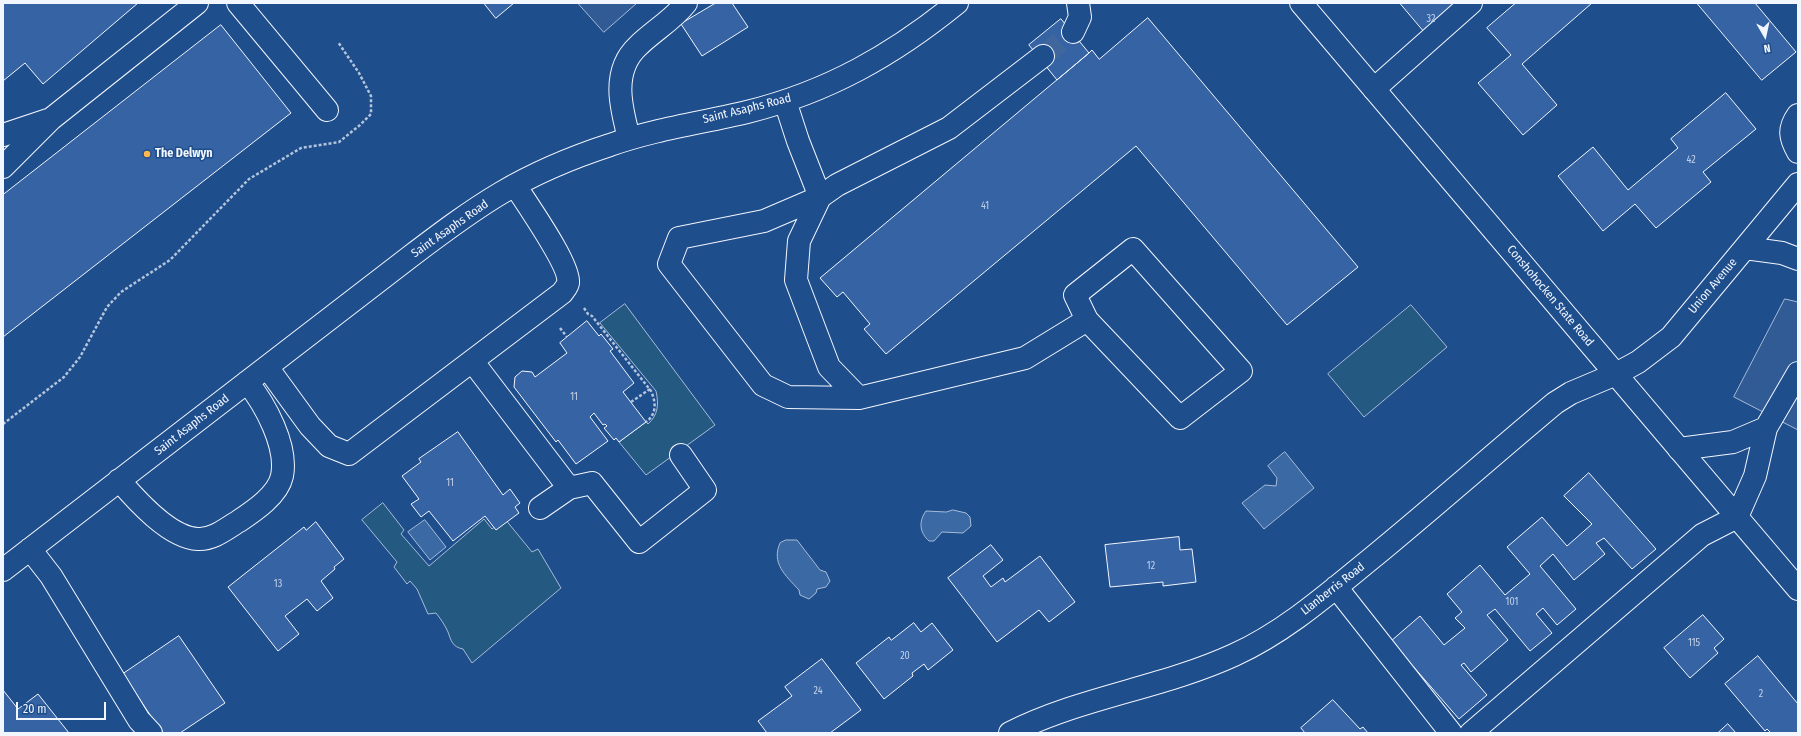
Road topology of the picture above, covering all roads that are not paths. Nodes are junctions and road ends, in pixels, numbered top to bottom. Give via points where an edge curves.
1 (197, 3) edge
2 (238, 3) edge
3 (686, 3) edge
4 (957, 3) edge
5 (1078, 3) edge
6 (1301, 3) edge
7 (1471, 3) edge
8 (1073, 32) tunnel mouth
9 (1043, 56) tunnel mouth
10 (1374, 88) junction
11 (785, 101) junction
12 (327, 110) dead end
13 (1798, 115) edge
14 (52, 120) junction
15 (3, 135) edge
16 (629, 138) junction
17 (1798, 152) edge
18 (3, 167) edge
19 (1798, 184) edge
20 (515, 185) junction
21 (820, 197) junction
22 (1745, 248) junction
23 (1798, 259) edge
24 (1087, 320) junction
25 (473, 362) junction
26 (267, 366) junction
27 (1616, 374) junction
28 (1798, 374) edge
29 (247, 382) junction
30 (859, 398) junction
31 (1766, 428) junction
32 (1679, 449) junction
33 (681, 455) dead end
34 (119, 480) junction
35 (569, 488) junction
36 (540, 508) dead end
37 (1737, 517) junction
38 (30, 549) junction
39 (3, 570) edge
40 (1795, 584) edge
41 (1336, 587) junction
42 (151, 733) edge
43 (1010, 733) edge
44 (1451, 733) edge
45 (1471, 733) edge

1 - 14 street
2 - 12 street
3 - 16 street via 636,47 626,63 620,83 620,104
4 - 11 street, Saint Asaphs Road via 923,31 890,53 823,87
5 - 8 street via 1080,17
6 - 10 street, Conshohocken State Road
7 - 10 street
9 - 21 street via 949,128 837,185
10 - 27 street, Conshohocken State Road
11 - 16 street, Saint Asaphs Road
11 - 21 street
13 - 17 street via 1790,131
14 - 15 street
14 - 18 street
16 - 20 street, Saint Asaphs Road via 578,156
19 - 22 street, Union Avenue
20 - 25 street via 554,246 567,271 568,283 562,293
20 - 26 street, Saint Asaphs Road via 464,217
21 - 30 street via 799,241 796,280 829,367
21 - 30 street via 764,221 679,238 669,264 763,385 788,398
22 - 23 street via 1782,253
22 - 27 street, Union Avenue via 1671,337 1638,362
24 - 24 street via 1180,418 1241,371 1133,249 1075,295
24 - 30 street via 1025,358
25 - 26 street via 349,454 329,446 310,426
25 - 35 street
26 - 29 street, Saint Asaphs Road
27 - 32 street, Conshohocken State Road
27 - 41 street, Llanberris Road via 1555,402
28 - 31 street
29 - 34 street, Saint Asaphs Road
29 - 34 street via 258,395 268,414 283,459 282,477 274,493 248,515 215,536 198,539 182,535 144,508
31 - 32 street via 1733,442
31 - 37 street via 1755,476
32 - 37 street, Conshohocken State Road
33 - 35 street via 705,490 638,542 592,483
34 - 38 street, Saint Asaphs Road
35 - 36 street
37 - 40 street, Conshohocken State Road
37 - 45 street via 1702,535
38 - 39 street, Saint Asaphs Road
38 - 42 street via 51,576 139,720
41 - 43 street, Llanberris Road via 1288,623 1235,655 1169,679 1051,715
41 - 44 street

